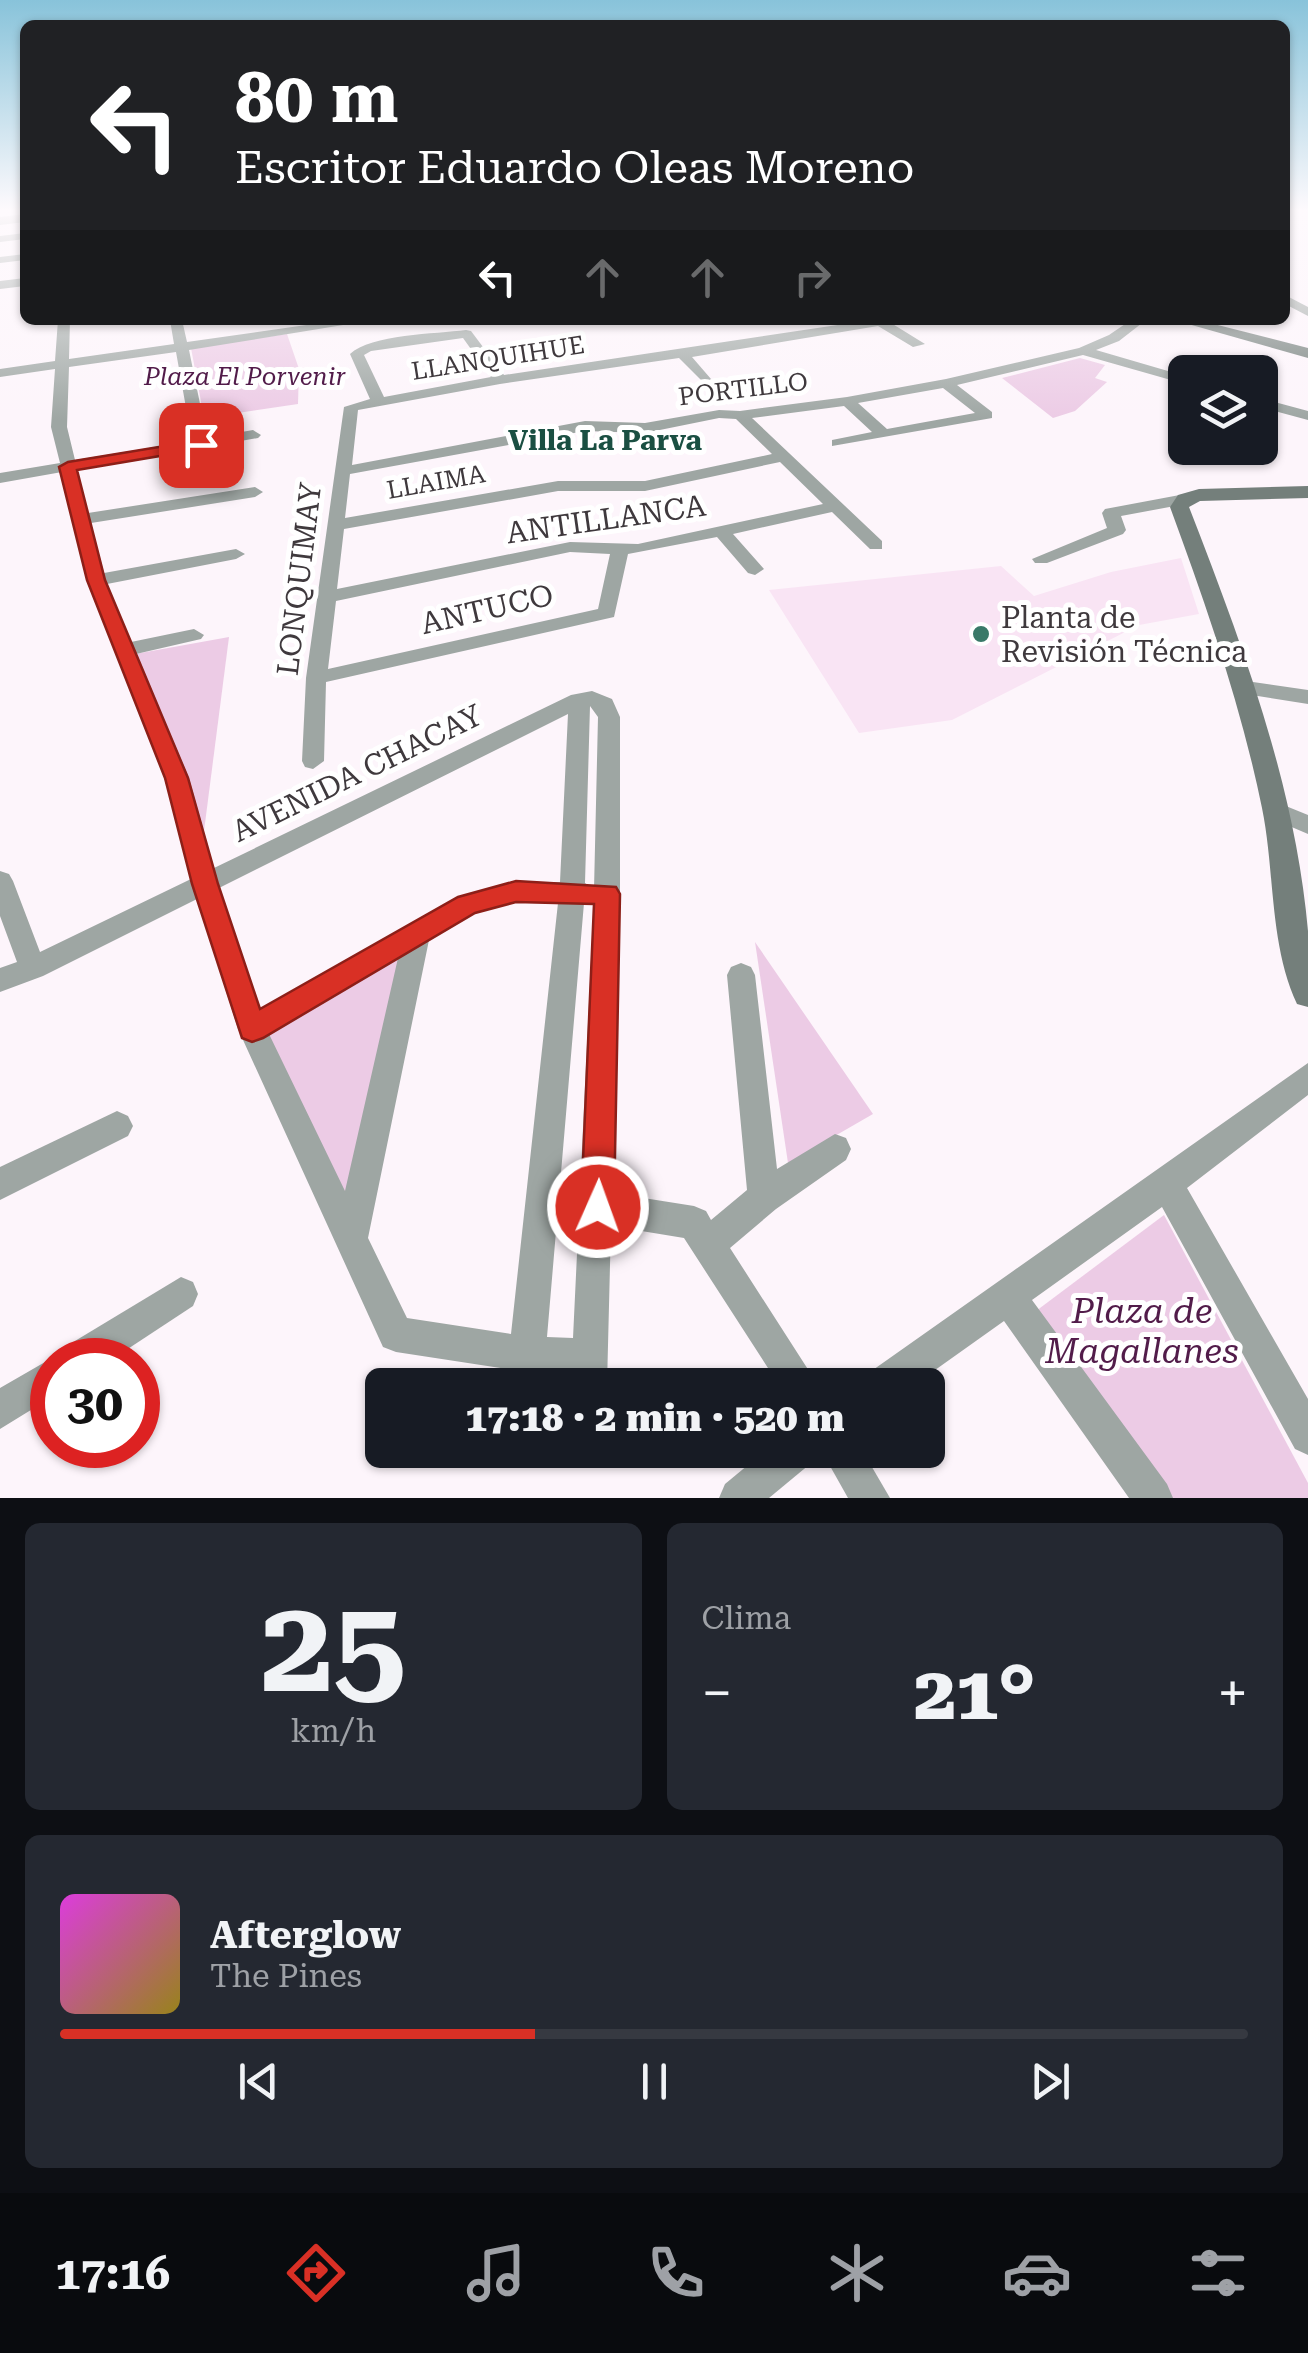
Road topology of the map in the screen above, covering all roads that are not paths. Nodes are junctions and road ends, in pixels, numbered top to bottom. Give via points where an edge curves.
1 (1290, 294) edge
2 (1308, 312) edge
3 (64, 325) edge
4 (177, 325) edge
5 (293, 325) edge
6 (420, 325) edge
7 (862, 325) edge
8 (890, 325) edge
9 (1133, 325) edge
10 (1200, 325) edge
11 (428, 338) junction
12 (785, 339) junction
13 (918, 344) dead end
14 (180, 347) junction
15 (1083, 351) junction
16 (1308, 353) edge
17 (682, 354) junction
18 (802, 356) dead end
19 (61, 364) junction
20 (0, 373) edge
21 (1168, 375) edge
22 (704, 379) dead end
23 (500, 380) junction
24 (946, 383) junction
25 (378, 400) junction
26 (847, 401) junction
27 (353, 406) joint
28 (1278, 407) edge
29 (740, 415) junction
30 (1308, 416) edge
31 (884, 434) junction
32 (253, 435) dead end
33 (838, 443) dead end
34 (201, 445) junction
35 (782, 457) junction
36 (68, 467) junction
37 (343, 471) junction
38 (0, 478) edge
39 (255, 492) dead end
40 (1308, 492) edge
41 (1184, 499) junction
42 (833, 507) junction
43 (81, 519) junction
44 (336, 526) junction
45 (721, 531) junction
46 (876, 545) dead end
47 (620, 550) junction
48 (236, 554) dead end
49 (1041, 558) dead end
50 (755, 569) dead end
51 (96, 580) junction
52 (327, 598) junction
53 (194, 636) dead end
54 (124, 650) junction
55 (316, 678) junction
56 (1246, 688) junction
57 (1308, 696) edge
58 (579, 700) junction
59 (313, 761) dead end
60 (1276, 810) junction
61 (1308, 825) edge
62 (0, 881) edge
63 (205, 884) junction
64 (572, 892) junction
65 (607, 894) junction
66 (417, 934) junction
67 (33, 968) junction
68 (741, 976) dead end
69 (0, 980) edge
70 (1308, 994) edge
71 (252, 1029) junction
72 (1308, 1077) edge
73 (117, 1126) dead end
74 (835, 1149) dead end
75 (0, 1184) edge
76 (1167, 1184) junction
77 (764, 1197) junction
78 (598, 1207) junction
79 (351, 1239) junction
80 (710, 1243) junction
81 (181, 1294) dead end
82 (1008, 1296) junction
83 (112, 1338) edge
84 (518, 1368) edge
85 (525, 1368) edge
86 (590, 1368) edge
87 (789, 1368) edge
88 (907, 1368) edge
89 (30, 1390) edge
90 (0, 1410) edge
91 (1308, 1436) edge
92 (775, 1468) edge
93 (851, 1468) edge
94 (739, 1498) edge
95 (870, 1498) edge
96 (1153, 1498) edge

1 - 2 street
3 - 19 street
4 - 14 street
5 - 14 street
6 - 11 street
7 - 12 street, LLANQUIHUE
8 - 13 street
9 - 15 street, PORTILLO
10 - 16 main road
11 - 23 street via 466,334
11 - 25 street via 358,351
12 - 17 street, LLANQUIHUE
12 - 18 street
14 - 19 street
14 - 34 street
15 - 21 street
15 - 24 street, PORTILLO
17 - 22 street
17 - 23 street, LLANQUIHUE
19 - 20 street
19 - 36 street via 59,427
23 - 25 street, LLANQUIHUE
24 - 26 street, PORTILLO
24 - 31 street via 987,415
25 - 27 street, LLANQUIHUE
26 - 29 street, PORTILLO
26 - 31 street
27 - 37 street, LONQUIMAY
28 - 30 street
29 - 35 street
29 - 37 street, PORTILLO via 645,428 585,426
31 - 33 street
32 - 34 street
34 - 36 street
35 - 42 street
35 - 44 street, LLAIMA via 645,486 558,486
36 - 38 street
36 - 43 street
37 - 44 street, LONQUIMAY
39 - 43 street
40 - 41 main road
41 - 49 street via 1111,514 1117,530
41 - 56 main road via 1179,507
42 - 45 street, ANTILLANCA
42 - 46 street
43 - 51 street
44 - 52 street, LONQUIMAY
45 - 47 street, ANTILLANCA
45 - 50 street
47 - 52 street, ANTILLANCA via 570,547
47 - 55 street, ANTUCO via 607,613
48 - 51 street
51 - 54 street
52 - 55 street, LONQUIMAY
53 - 54 street
54 - 63 street via 177,778
55 - 59 street, LONQUIMAY
56 - 57 street
56 - 60 main road
58 - 63 street, AVENIDA CHACAY
58 - 64 street
58 - 65 street via 604,704 609,717
60 - 61 street
60 - 70 main road
62 - 67 street
63 - 67 street, AVENIDA CHACAY
63 - 71 street
64 - 65 street
64 - 66 street via 496,894
64 - 85 street
65 - 78 street
66 - 71 street
66 - 79 street
67 - 69 street, AVENIDA CHACAY
68 - 77 street
71 - 79 street
72 - 76 street
73 - 75 street
74 - 77 street
76 - 82 street
76 - 91 street
77 - 80 street
78 - 80 street via 684,1219
78 - 86 street
79 - 84 street via 396,1334
80 - 87 street
81 - 83 street
82 - 88 street
82 - 96 street
89 - 90 street
92 - 94 street
93 - 95 street

